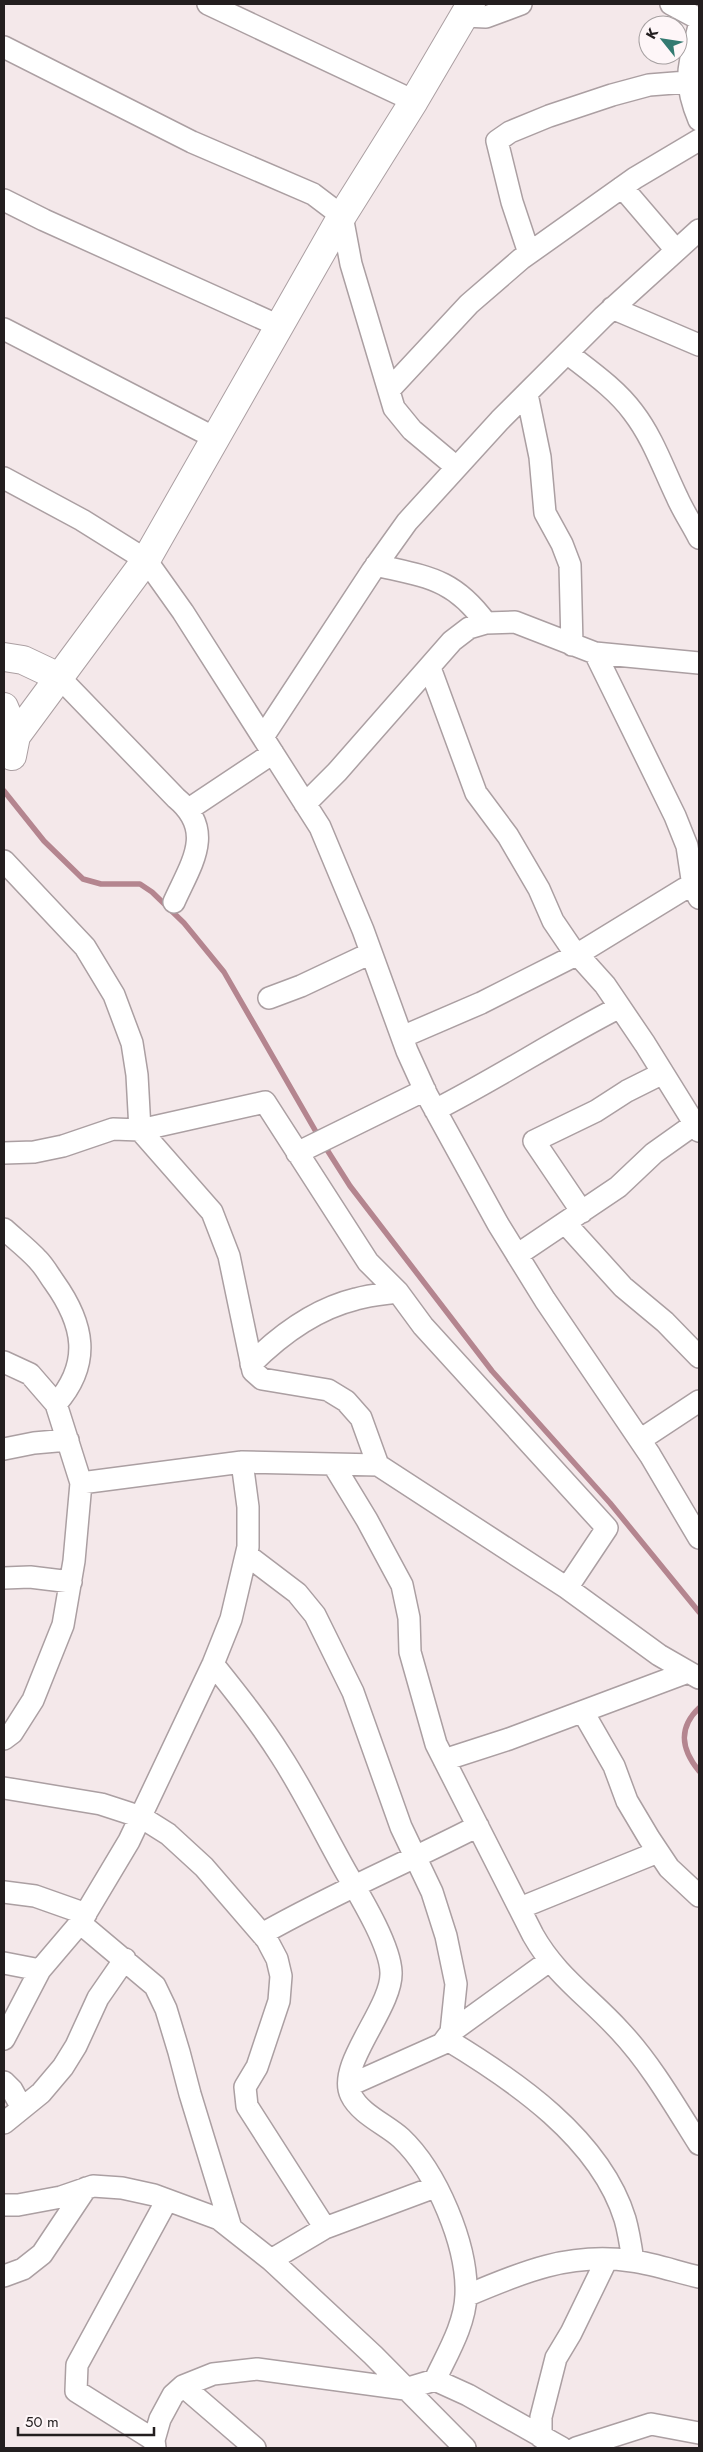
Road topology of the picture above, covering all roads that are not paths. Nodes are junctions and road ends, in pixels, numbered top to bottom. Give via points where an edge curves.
1 (208, 4) edge
2 (521, 4) edge
3 (671, 4) edge
4 (467, 10) edge
5 (699, 19) edge
6 (699, 26) edge
7 (4, 47) edge
8 (687, 82) junction
9 (414, 101) junction
10 (699, 120) edge
11 (699, 140) edge
12 (622, 187) junction
13 (4, 200) edge
14 (342, 216) junction
15 (699, 230) edge
16 (676, 250) junction
17 (529, 253) junction
18 (612, 308) junction
19 (279, 326) junction
20 (4, 329) edge
21 (699, 345) edge
22 (568, 353) junction
23 (389, 390) junction
24 (527, 394) junction
25 (215, 438) junction
26 (455, 466) junction
27 (4, 478) edge
28 (699, 538) edge
29 (146, 560) junction
30 (376, 566) junction
31 (486, 623) junction
32 (572, 645) junction
33 (595, 653) junction
34 (4, 657) edge
35 (699, 663) edge
36 (430, 668) junction
37 (59, 677) junction
38 (4, 707) edge
39 (268, 745) junction
40 (11, 755) edge
41 (305, 804) junction
42 (189, 809) junction
43 (4, 861) edge
44 (697, 890) edge
45 (174, 902) dead end
46 (371, 953) junction
47 (578, 954) junction
48 (269, 998) dead end
49 (620, 1007) junction
50 (402, 1037) junction
51 (663, 1072) junction
52 (425, 1090) junction
53 (435, 1110) junction
54 (698, 1125) edge
55 (140, 1130) junction
56 (304, 1149) junction
57 (4, 1153) edge
58 (574, 1218) junction
59 (4, 1229) edge
60 (518, 1255) junction
61 (398, 1292) junction
62 (699, 1357) edge
63 (4, 1362) edge
64 (251, 1364) junction
65 (699, 1402) edge
66 (56, 1404) junction
67 (68, 1440) junction
68 (640, 1440) junction
69 (4, 1449) edge
70 (242, 1462) junction
71 (333, 1464) junction
72 (378, 1464) junction
73 (80, 1483) junction
74 (699, 1538) edge
75 (246, 1555) junction
76 (4, 1578) edge
77 (70, 1582) junction
78 (567, 1588) junction
79 (213, 1664) junction
80 (694, 1675) edge
81 (583, 1712) junction
82 (4, 1739) edge
83 (444, 1760) junction
84 (4, 1788) edge
85 (141, 1817) junction
86 (478, 1826) junction
87 (658, 1852) junction
88 (416, 1858) junction
89 (354, 1886) junction
90 (4, 1892) edge
91 (699, 1896) edge
92 (520, 1908) junction
93 (83, 1918) junction
94 (262, 1934) junction
95 (124, 1959) junction
96 (549, 1961) junction
97 (4, 1963) edge
98 (40, 1970) junction
99 (448, 2036) junction
100 (4, 2038) edge
101 (4, 2082) edge
102 (350, 2085) junction
103 (22, 2108) junction
104 (4, 2122) edge
105 (699, 2144) edge
106 (435, 2187) junction
107 (86, 2188) junction
108 (167, 2200) junction
109 (4, 2205) edge
110 (231, 2228) junction
111 (325, 2228) junction
112 (607, 2259) junction
113 (271, 2260) junction
114 (633, 2261) junction
115 (4, 2276) edge
116 (699, 2277) edge
117 (466, 2296) junction
118 (435, 2380) junction
119 (183, 2386) junction
120 (405, 2389) junction
121 (699, 2433) edge
122 (541, 2437) junction
123 (633, 2440) edge
124 (155, 2444) edge
125 (255, 2448) edge
126 (464, 2448) edge
127 (562, 2448) edge
128 (576, 2448) edge

1 - 9 street
2 - 4 street via 486,17
3 - 5 street
4 - 9 street
6 - 8 street
7 - 14 street via 192,142 313,194
8 - 10 street
8 - 17 street via 649,85 612,95 549,116 510,132 498,141 512,202
9 - 14 street
11 - 12 street
12 - 16 street
12 - 17 street
13 - 19 street
14 - 19 street
14 - 23 street via 351,264
15 - 16 street
16 - 18 street
17 - 23 street via 469,304
18 - 21 street
18 - 22 street
19 - 25 street
20 - 25 street
22 - 24 street
22 - 28 street via 633,411 648,433
23 - 26 street via 394,408 412,430
24 - 26 street
24 - 32 street via 540,456 545,513 570,565
25 - 29 street
26 - 30 street via 407,522
27 - 29 street via 82,520
29 - 37 street
29 - 39 street
30 - 31 street via 437,580 455,589
30 - 39 street
31 - 32 street via 515,622
31 - 36 street via 469,628 452,641
32 - 33 street
33 - 35 street
33 - 44 street via 675,816 687,846
34 - 37 street via 23,660
36 - 41 street
36 - 47 street via 476,793 508,836 539,889 553,921
37 - 40 street
37 - 42 street
38 - 40 street
39 - 41 street
39 - 42 street
41 - 46 street via 320,827
42 - 45 street via 196,821 197,849
43 - 55 street via 85,947 114,995 132,1043
44 - 47 street
46 - 48 street
46 - 50 street
47 - 49 street
47 - 50 street via 481,1003
49 - 51 street
49 - 53 street
50 - 52 street
51 - 54 street
51 - 58 street via 596,1111 534,1141
52 - 53 street
52 - 56 street
53 - 60 street
54 - 58 street via 654,1153 618,1187
55 - 56 street via 265,1102
55 - 57 street via 113,1129 63,1146 34,1152
55 - 64 street via 212,1212 229,1256
56 - 61 street via 368,1262
58 - 60 street
58 - 62 street via 623,1287 665,1322
59 - 66 street via 39,1260 66,1299 81,1340 78,1368 67,1391
60 - 68 street
61 - 64 street via 356,1299 324,1311 272,1342
61 - 78 street via 423,1326 607,1528
63 - 66 street via 30,1374
64 - 72 street via 253,1371 262,1379 328,1390 346,1401 361,1418
65 - 68 street
66 - 67 street
67 - 69 street
67 - 73 street
68 - 74 street
70 - 71 street
70 - 73 street
70 - 75 street via 248,1507
71 - 72 street
71 - 83 street via 402,1585 409,1618 410,1652 436,1744
72 - 78 street
73 - 77 street
75 - 79 street via 231,1619
75 - 88 street via 297,1593 315,1615 353,1692 401,1827
76 - 77 street
77 - 82 street via 63,1625 33,1700 12,1733
78 - 80 street via 659,1655
79 - 85 street
79 - 89 street via 251,1711 282,1758
80 - 81 street
81 - 83 street
81 - 87 street via 614,1766 627,1801
83 - 86 street
84 - 85 street via 101,1804
85 - 93 street
85 - 94 street via 168,1834 204,1867
86 - 88 street
86 - 92 street
87 - 91 street via 669,1868
87 - 92 street
88 - 89 street
88 - 99 street via 432,1892 453,1966 456,1984
89 - 94 street via 310,1906
89 - 102 street via 390,1959 392,1975 384,2002 358,2052
90 - 93 street via 35,1896
92 - 96 street
93 - 95 street
93 - 98 street
94 - 111 street via 281,1976 279,2001 257,2067 245,2087 247,2106
95 - 103 street via 98,1998 64,2067 41,2093
95 - 110 street via 155,1986 166,2009
96 - 99 street
96 - 105 street via 621,2031 662,2085
97 - 98 street
98 - 100 street
99 - 102 street via 442,2044
99 - 114 street via 543,2107 587,2150 609,2184 625,2218
101 - 103 street
102 - 106 street via 351,2095 371,2117 401,2138
103 - 104 street
106 - 111 street
106 - 117 street via 457,2240 464,2267
107 - 108 street via 122,2188
107 - 109 street via 61,2197
107 - 115 street via 42,2254 23,2269
108 - 110 street via 219,2219
108 - 124 street via 77,2365 76,2391
110 - 113 street
111 - 113 street
112 - 114 street
112 - 117 street via 548,2264
112 - 122 street via 556,2358 541,2416
113 - 120 street
114 - 116 street
117 - 118 street via 462,2319
118 - 120 street
118 - 122 street
119 - 120 street via 214,2374 257,2369
119 - 124 street via 173,2395 160,2419
119 - 125 street
120 - 126 street
121 - 123 street via 651,2424
122 - 127 street
123 - 128 street

